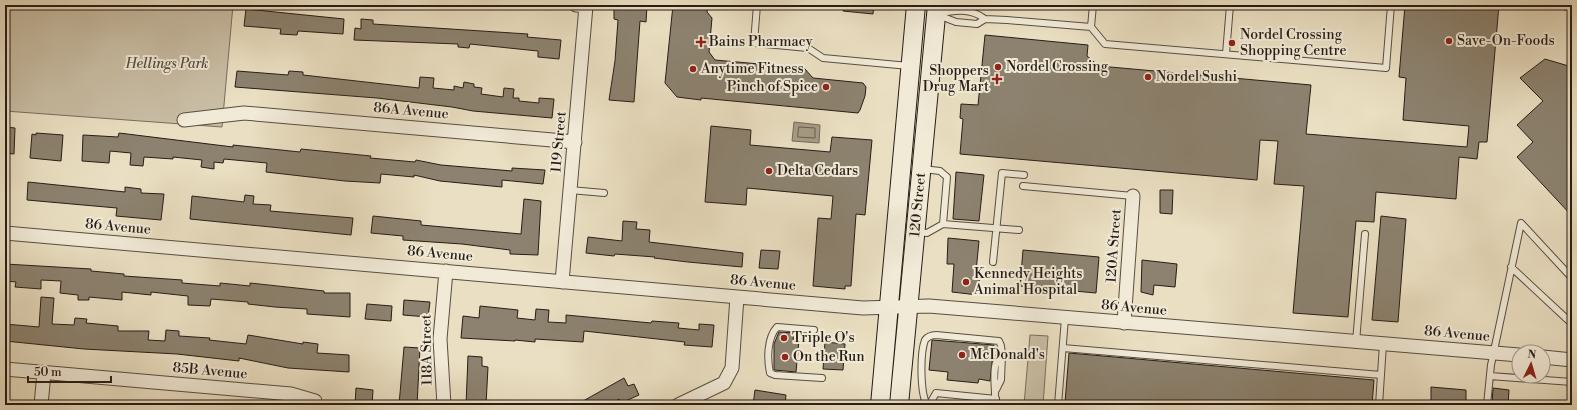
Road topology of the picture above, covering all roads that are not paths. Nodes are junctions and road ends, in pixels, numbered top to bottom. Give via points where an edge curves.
1 (581, 5) edge
2 (757, 5) edge
3 (916, 5) edge
4 (1093, 5) edge
5 (1230, 5) edge
6 (1391, 5) edge
7 (936, 9) edge
8 (985, 19) junction
9 (1091, 27) junction
10 (1226, 54) junction
11 (911, 66) junction
12 (184, 120) dead end
13 (925, 124) junction
14 (575, 142) junction
15 (920, 169) junction
16 (1024, 175) dead end
17 (1023, 186) dead end
18 (570, 190) junction
19 (604, 193) dead end
20 (1133, 196) joint
21 (943, 224) junction
22 (996, 229) junction
23 (1019, 230) dead end
24 (914, 232) junction
25 (5, 233) edge
26 (1365, 234) dead end
27 (993, 262) dead end
28 (1511, 267) junction
29 (446, 271) junction
30 (1572, 278) edge
31 (562, 282) junction
32 (737, 297) junction
33 (907, 307) junction
34 (889, 308) junction
35 (1065, 318) junction
36 (1569, 321) dead end
37 (1124, 323) junction
38 (814, 330) dead end
39 (1356, 342) junction
40 (1383, 344) junction
41 (1063, 348) junction
42 (1493, 353) junction
43 (1511, 354) edge
44 (1551, 358) edge
45 (1572, 360) edge
46 (5, 369) edge
47 (44, 373) junction
48 (1381, 375) junction
49 (1490, 376) junction
50 (822, 378) dead end
51 (1572, 382) edge
52 (315, 401) dead end
53 (995, 402) edge
54 (42, 405) edge
55 (444, 405) edge
56 (678, 405) edge
57 (880, 405) edge
58 (899, 405) edge
59 (928, 405) edge
60 (1058, 405) edge
61 (1379, 405) edge
62 (1487, 405) edge

1 - 14 street, 119 Street
2 - 11 lane via 754,43 808,48 823,58
3 - 11 main road, 120 Street
4 - 9 lane
5 - 10 lane
6 - 10 lane via 1386,68
7 - 8 lane via 977,13
7 - 8 lane via 956,22 977,24
7 - 13 main road, 120 Street
8 - 9 lane
9 - 10 lane via 1105,44
11 - 13 main road via 916,70 919,80 918,115
11 - 34 main road, 120 Street
12 - 14 street, 86A Avenue via 244,113
13 - 15 main road, 120 Street
14 - 18 street, 119 Street
15 - 21 lane via 940,171 946,177
15 - 24 main road, 120 Street
16 - 22 lane via 1002,173
17 - 20 lane
18 - 19 lane
18 - 31 street, 119 Street
20 - 37 street, 120A Street
21 - 22 lane
21 - 24 lane via 927,233
22 - 23 lane
22 - 27 lane
24 - 33 main road, 120 Street
25 - 29 street, 86 Avenue
26 - 39 lane
28 - 30 lane via 1521,223
28 - 36 lane
28 - 42 lane
29 - 31 street, 86 Avenue
29 - 55 street, 118A Street via 440,339
31 - 32 street, 86 Avenue
32 - 34 street, 86 Avenue
32 - 56 street via 732,368 729,377 724,383
33 - 34 street, 86 Avenue
33 - 35 street, 86 Avenue via 929,306
33 - 58 main road, 120 Street
34 - 57 main road, 120 Street
35 - 37 street, 86 Avenue
35 - 41 lane
37 - 39 street, 86 Avenue
38 - 50 lane via 777,327 771,334 768,365 770,373 775,375
39 - 40 street, 86 Avenue
40 - 42 street, 86 Avenue
40 - 48 lane
41 - 48 lane
41 - 60 lane
42 - 43 street, 86 Avenue
42 - 49 lane
44 - 45 street
46 - 47 street, 85B Avenue
47 - 52 street, 85B Avenue via 291,394
47 - 54 street
48 - 61 lane
49 - 51 lane
49 - 62 lane
53 - 59 lane via 936,393
53 - 59 lane via 996,390 1001,380 1002,345 999,341 936,334 926,340 921,381 924,399

